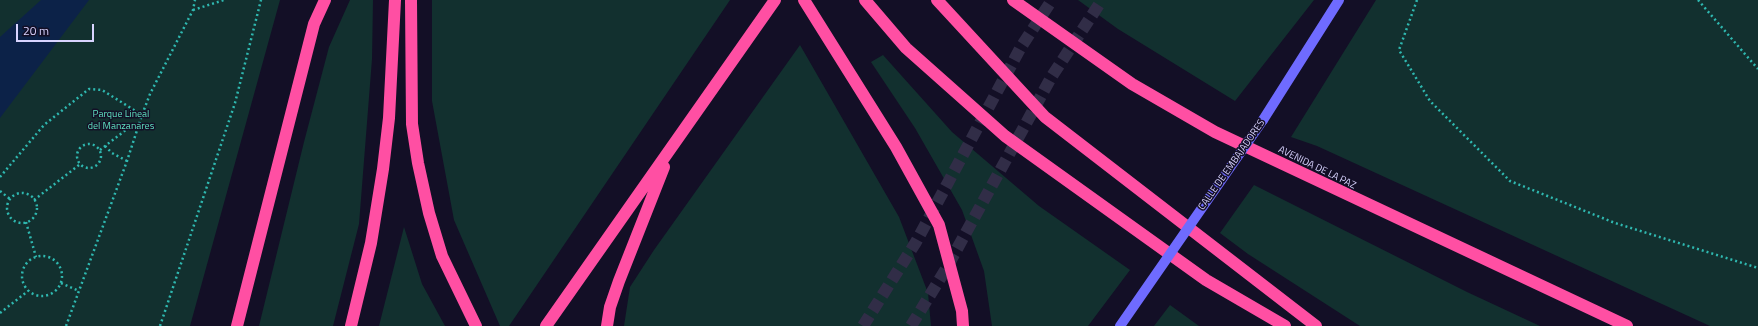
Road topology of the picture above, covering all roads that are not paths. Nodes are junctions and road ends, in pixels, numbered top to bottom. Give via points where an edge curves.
1 (325, 0) edge
2 (395, 0) edge
3 (411, 0) edge
4 (775, 0) edge
5 (804, 0) edge
6 (865, 0) edge
7 (937, 0) edge
8 (1013, 0) edge
9 (1339, 0) edge
10 (672, 147) junction
11 (237, 326) edge
12 (351, 326) edge
13 (476, 326) edge
14 (546, 326) edge
15 (607, 326) edge
16 (963, 326) edge
17 (1120, 326) edge
18 (1285, 326) edge
19 (1316, 326) edge
20 (1627, 326) edge

1 - 11 highway via 314,24
2 - 12 highway via 389,118 383,169 371,243
3 - 13 highway via 412,124 418,163 442,256
4 - 10 highway
5 - 16 highway via 896,147 939,225 962,311
6 - 18 highway via 906,48 1005,136 1206,280
7 - 19 highway via 1045,117
8 - 20 highway, AVENIDA DE LA PAZ via 1132,84 1215,132
9 - 17 main road, CALLE DE EMBAJADORES, bridge via 1263,120
10 - 14 highway
10 - 15 highway via 619,280

